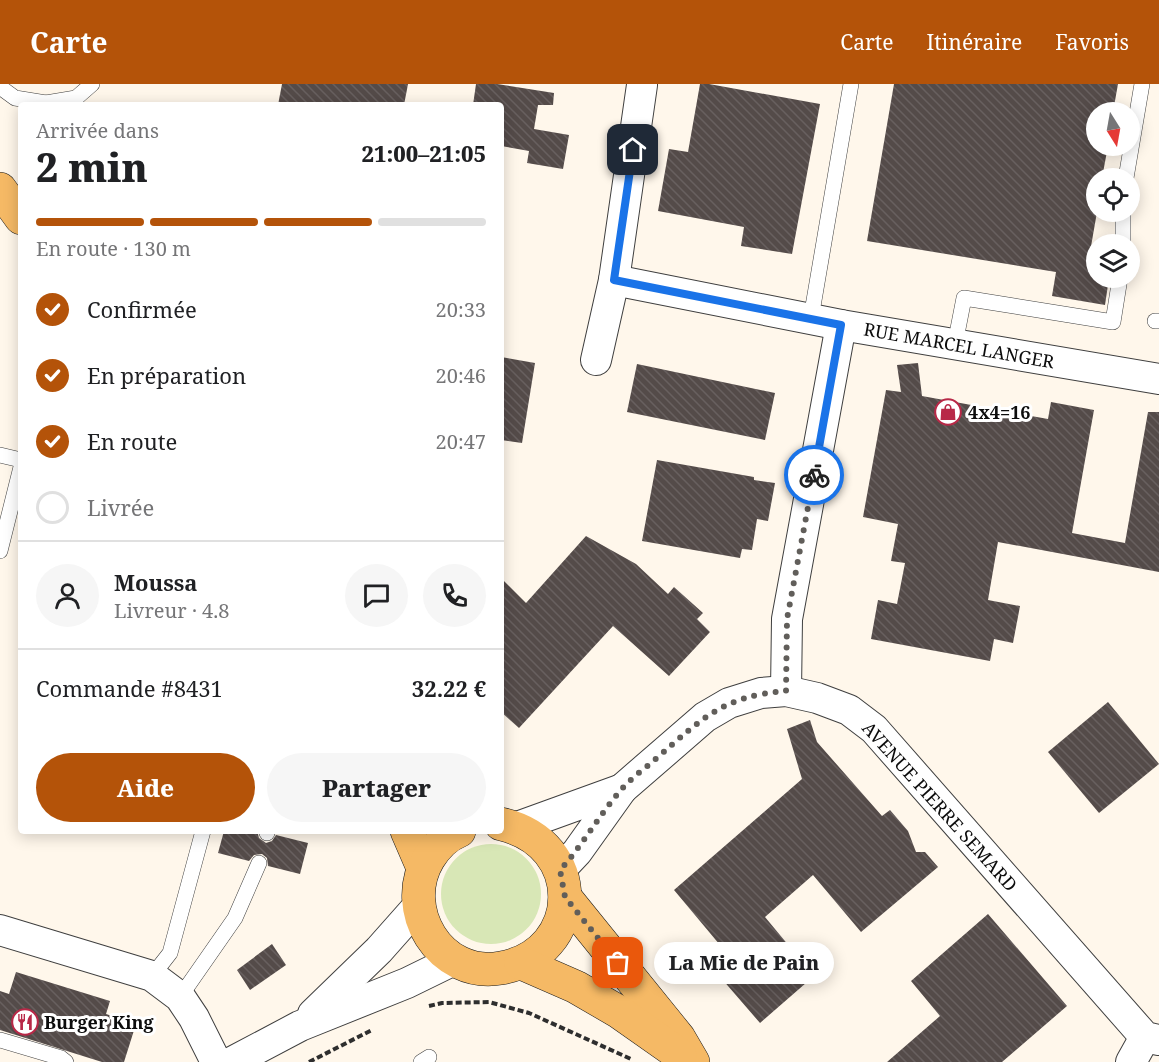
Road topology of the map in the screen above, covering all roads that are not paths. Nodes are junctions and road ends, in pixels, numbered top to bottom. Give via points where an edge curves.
1 (92, 84) edge
2 (851, 84) edge
3 (1142, 84) edge
4 (642, 85) edge
5 (0, 87) edge
6 (40, 102) edge
7 (52, 102) edge
8 (1128, 168) edge
9 (0, 189) edge
10 (18, 214) edge
11 (614, 280) junction
12 (1118, 288) edge
13 (811, 318) junction
14 (841, 325) junction
15 (955, 344) junction
16 (596, 360) dead end
17 (1159, 379) edge
18 (0, 455) edge
19 (18, 459) edge
20 (18, 479) edge
21 (0, 551) edge
22 (786, 691) junction
23 (622, 789) junction
24 (509, 825) edge
25 (202, 834) edge
26 (408, 834) edge
27 (455, 834) edge
28 (259, 863) dead end
29 (423, 868) junction
30 (562, 883) junction
31 (418, 906) junction
32 (0, 930) edge
33 (454, 960) junction
34 (521, 963) junction
35 (152, 976) junction
36 (180, 997) junction
37 (300, 1026) junction
38 (0, 1040) edge
39 (1145, 1046) edge
40 (677, 1058) edge
41 (66, 1062) edge
42 (216, 1062) edge
43 (232, 1062) edge

1 - 7 lane via 76,98
2 - 13 lane
3 - 8 lane
4 - 11 street
5 - 6 lane via 15,98
9 - 10 main road
11 - 13 street
11 - 16 street
12 - 15 lane via 1113,322 964,298
13 - 14 street
14 - 15 street, RUE MARCEL LANGER
14 - 22 street, RUE MARCEL LANGER via 787,619
15 - 17 street, RUE MARCEL LANGER
18 - 19 lane
20 - 21 lane
22 - 23 street, AVENUE PIERRE SEMARD via 761,693 729,703 705,717
22 - 39 street, AVENUE PIERRE SEMARD via 849,710 874,729
23 - 24 street, AVENUE PIERRE SEMARD
23 - 30 street, AVENUE PIERRE SEMARD via 577,852
24 - 30 main road via 535,837 550,852
25 - 35 lane via 170,953
26 - 29 main road
27 - 29 main road via 435,848
28 - 36 lane via 235,918
29 - 31 main road
30 - 34 main road via 563,914 557,929 548,943
30 - 40 main road via 673,1030
31 - 33 main road via 424,927 437,946
31 - 37 street via 379,950
32 - 35 street
33 - 34 main road via 476,968 499,969
33 - 37 street
34 - 40 main road via 576,987 619,1012
35 - 36 street
36 - 42 street
37 - 43 street
38 - 41 lane

